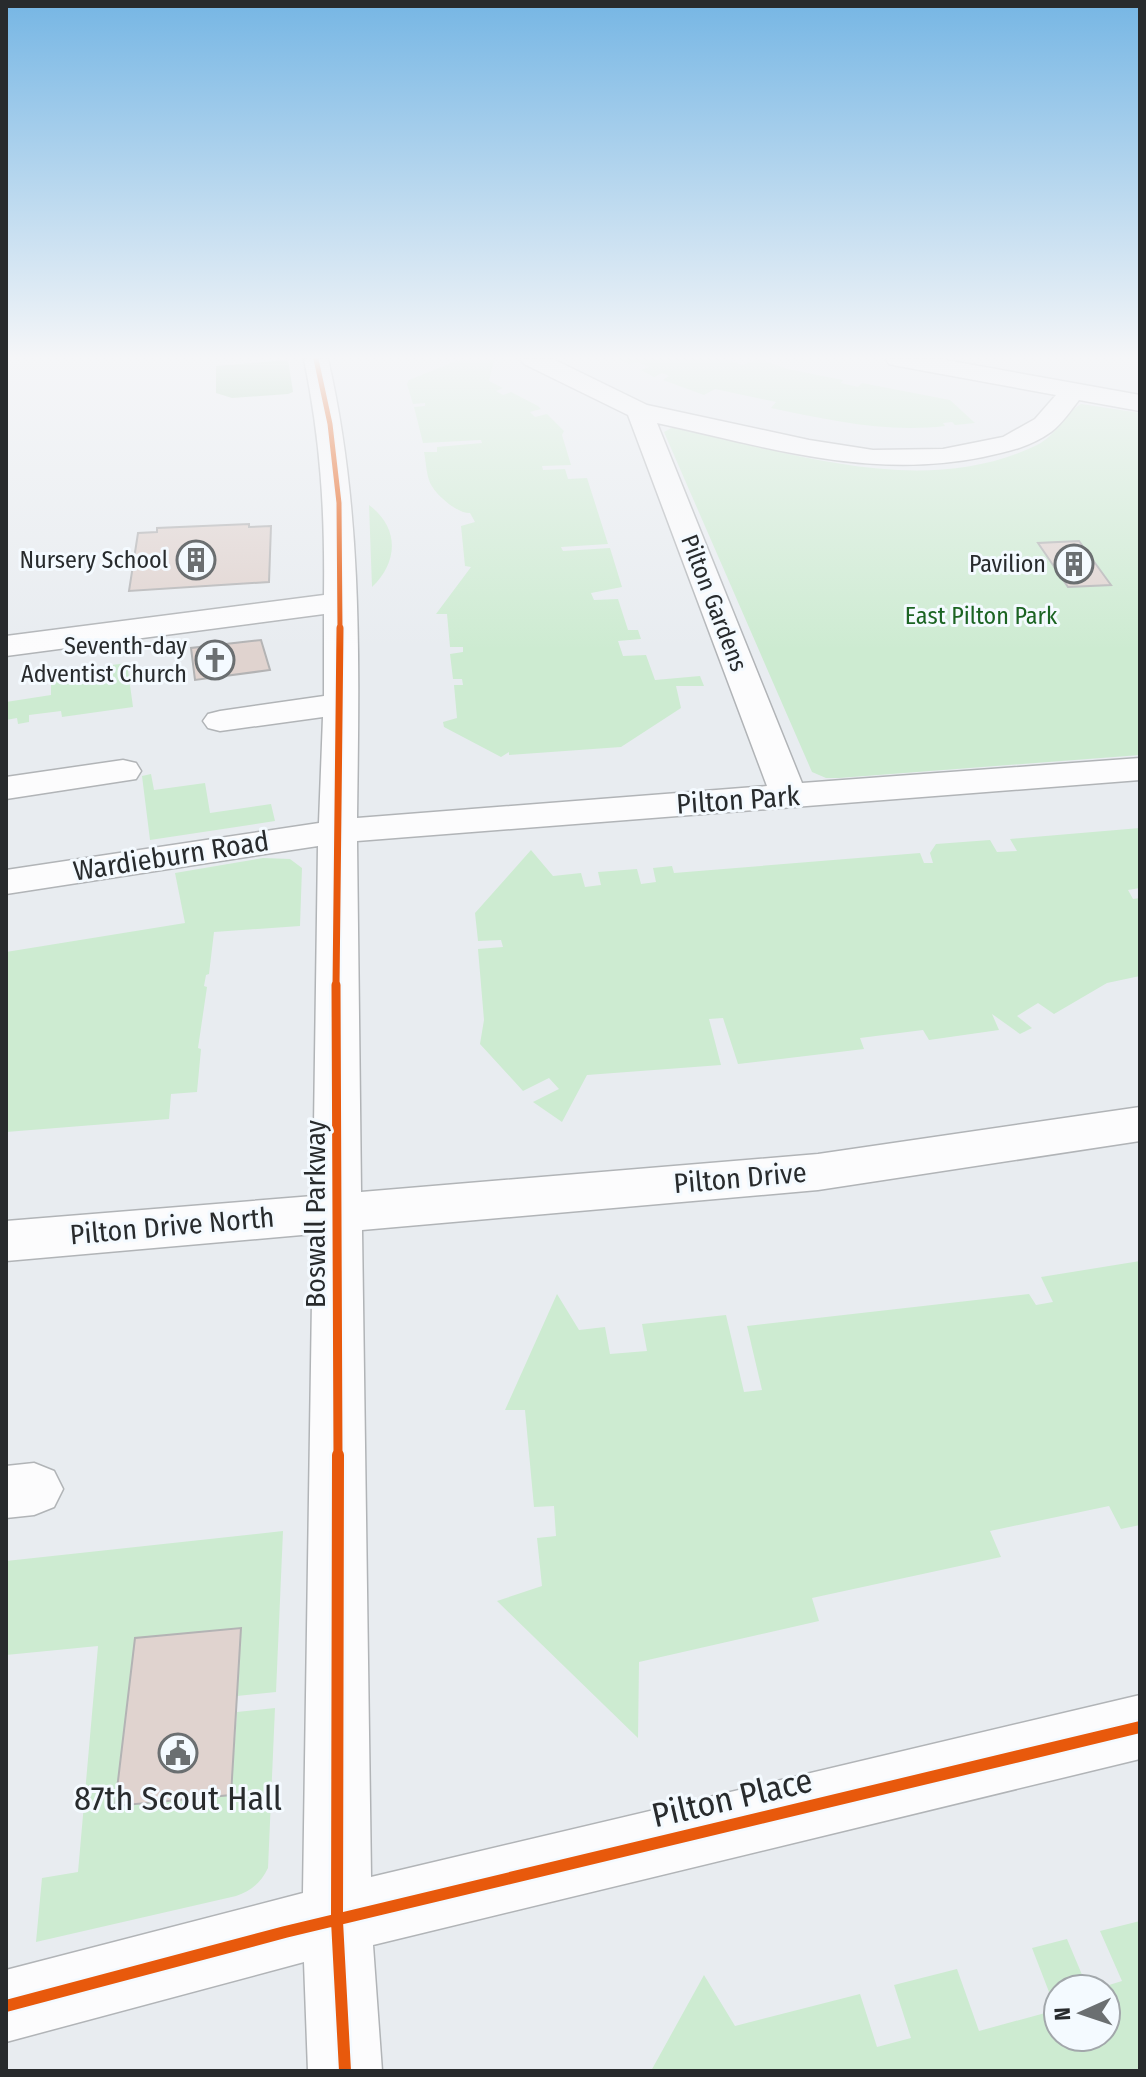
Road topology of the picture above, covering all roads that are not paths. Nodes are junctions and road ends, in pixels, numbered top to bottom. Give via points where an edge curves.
1 (335, 456) edge
2 (657, 456) edge
3 (875, 456) edge
4 (945, 456) edge
5 (340, 602) junction
6 (6, 646) edge
7 (341, 704) junction
8 (220, 721) dead end
9 (1140, 769) edge
10 (123, 771) dead end
11 (6, 788) edge
12 (789, 796) junction
13 (337, 831) junction
14 (6, 882) edge
15 (1140, 1124) edge
16 (337, 1210) junction
17 (6, 1241) edge
18 (1140, 1727) edge
19 (337, 1921) junction
20 (6, 2006) edge
21 (345, 2071) edge

1 - 5 street, Boswall Parkway
2 - 12 street, Pilton Gardens
3 - 4 street
5 - 6 street
5 - 7 street, Boswall Parkway
7 - 8 street
7 - 13 street, Boswall Parkway
9 - 12 street, Pilton Park
10 - 11 street
12 - 13 street, Pilton Park
13 - 14 street, Wardieburn Road
13 - 16 street, Boswall Parkway
15 - 16 street, Pilton Drive via 818,1172
16 - 17 street, Pilton Drive North
16 - 19 street, Boswall Parkway
18 - 19 street, Pilton Place
19 - 20 street, Pilton Place
19 - 21 street, Boswall Parkway

